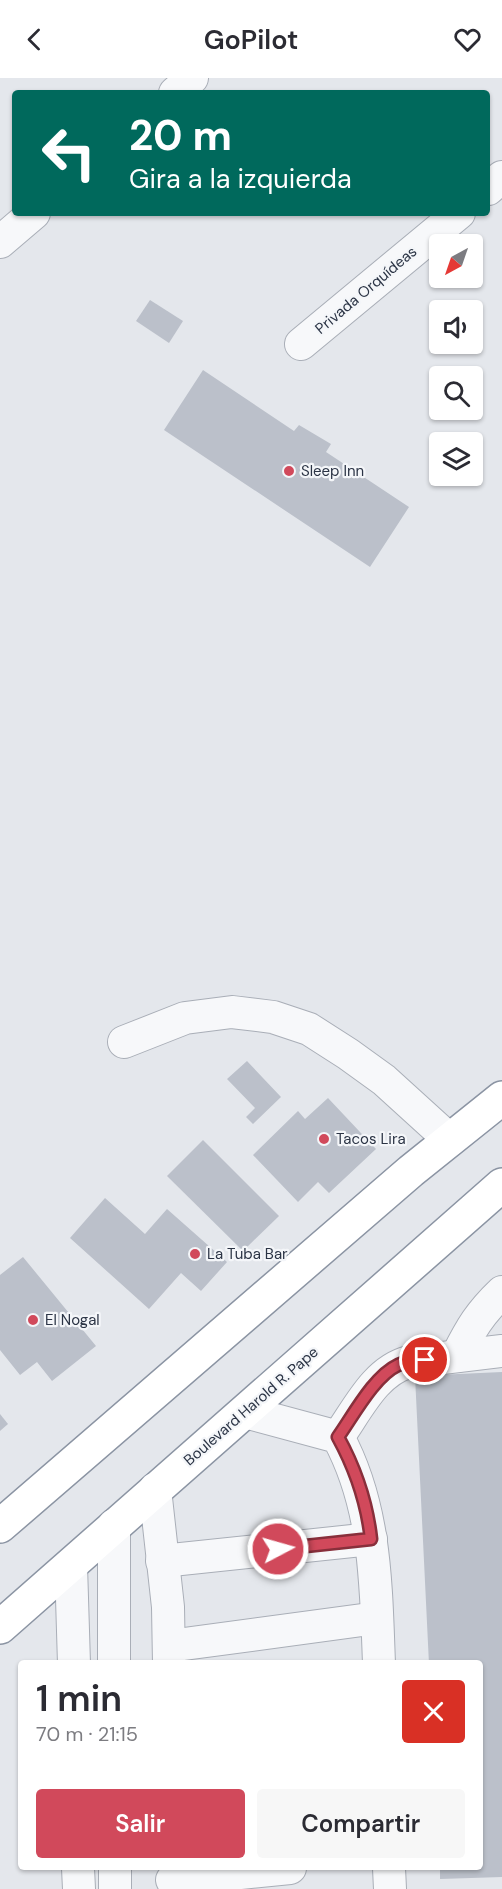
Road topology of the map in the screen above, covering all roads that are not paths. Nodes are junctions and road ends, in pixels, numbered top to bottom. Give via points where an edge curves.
1 (192, 78) edge
2 (178, 90) edge
3 (502, 177) edge
4 (490, 187) edge
5 (30, 216) edge
6 (455, 216) edge
7 (0, 242) edge
8 (301, 344) dead end
9 (124, 1042) dead end
10 (502, 1098) edge
11 (450, 1140) junction
12 (502, 1185) edge
13 (502, 1292) edge
14 (502, 1352) edge
15 (457, 1356) junction
16 (245, 1412) junction
17 (338, 1437) junction
18 (155, 1489) junction
19 (114, 1525) junction
20 (0, 1526) edge
21 (371, 1539) junction
22 (162, 1561) junction
23 (71, 1565) junction
24 (377, 1618) junction
25 (0, 1627) edge
26 (169, 1655) edge
27 (74, 1660) edge
28 (114, 1660) edge
29 (379, 1660) edge
30 (78, 1870) edge
31 (115, 1870) edge
32 (269, 1870) edge
33 (389, 1870) edge
34 (173, 1879) edge
35 (79, 1889) edge
36 (115, 1889) edge
37 (390, 1889) edge

1 - 2 street
3 - 4 street
5 - 7 street
6 - 8 street, Privada Orquídeas
9 - 11 street via 185,1018 232,1012 273,1017 309,1029 348,1054 384,1080
10 - 11 highway
11 - 20 highway
12 - 16 highway, Boulevard Harold R. Pape
13 - 15 street via 472,1325
14 - 15 street
15 - 17 street via 410,1362 390,1370 372,1388
16 - 17 street
16 - 18 highway, Boulevard Harold R. Pape
17 - 21 street via 362,1492
18 - 19 highway, Boulevard Harold R. Pape
18 - 22 street
19 - 23 highway, Boulevard Harold R. Pape
19 - 28 street
21 - 22 street
21 - 24 street
22 - 26 street
23 - 25 highway, Boulevard Harold R. Pape
23 - 27 street
24 - 26 street
24 - 29 street
30 - 35 street
31 - 36 street
32 - 34 street
33 - 37 street

